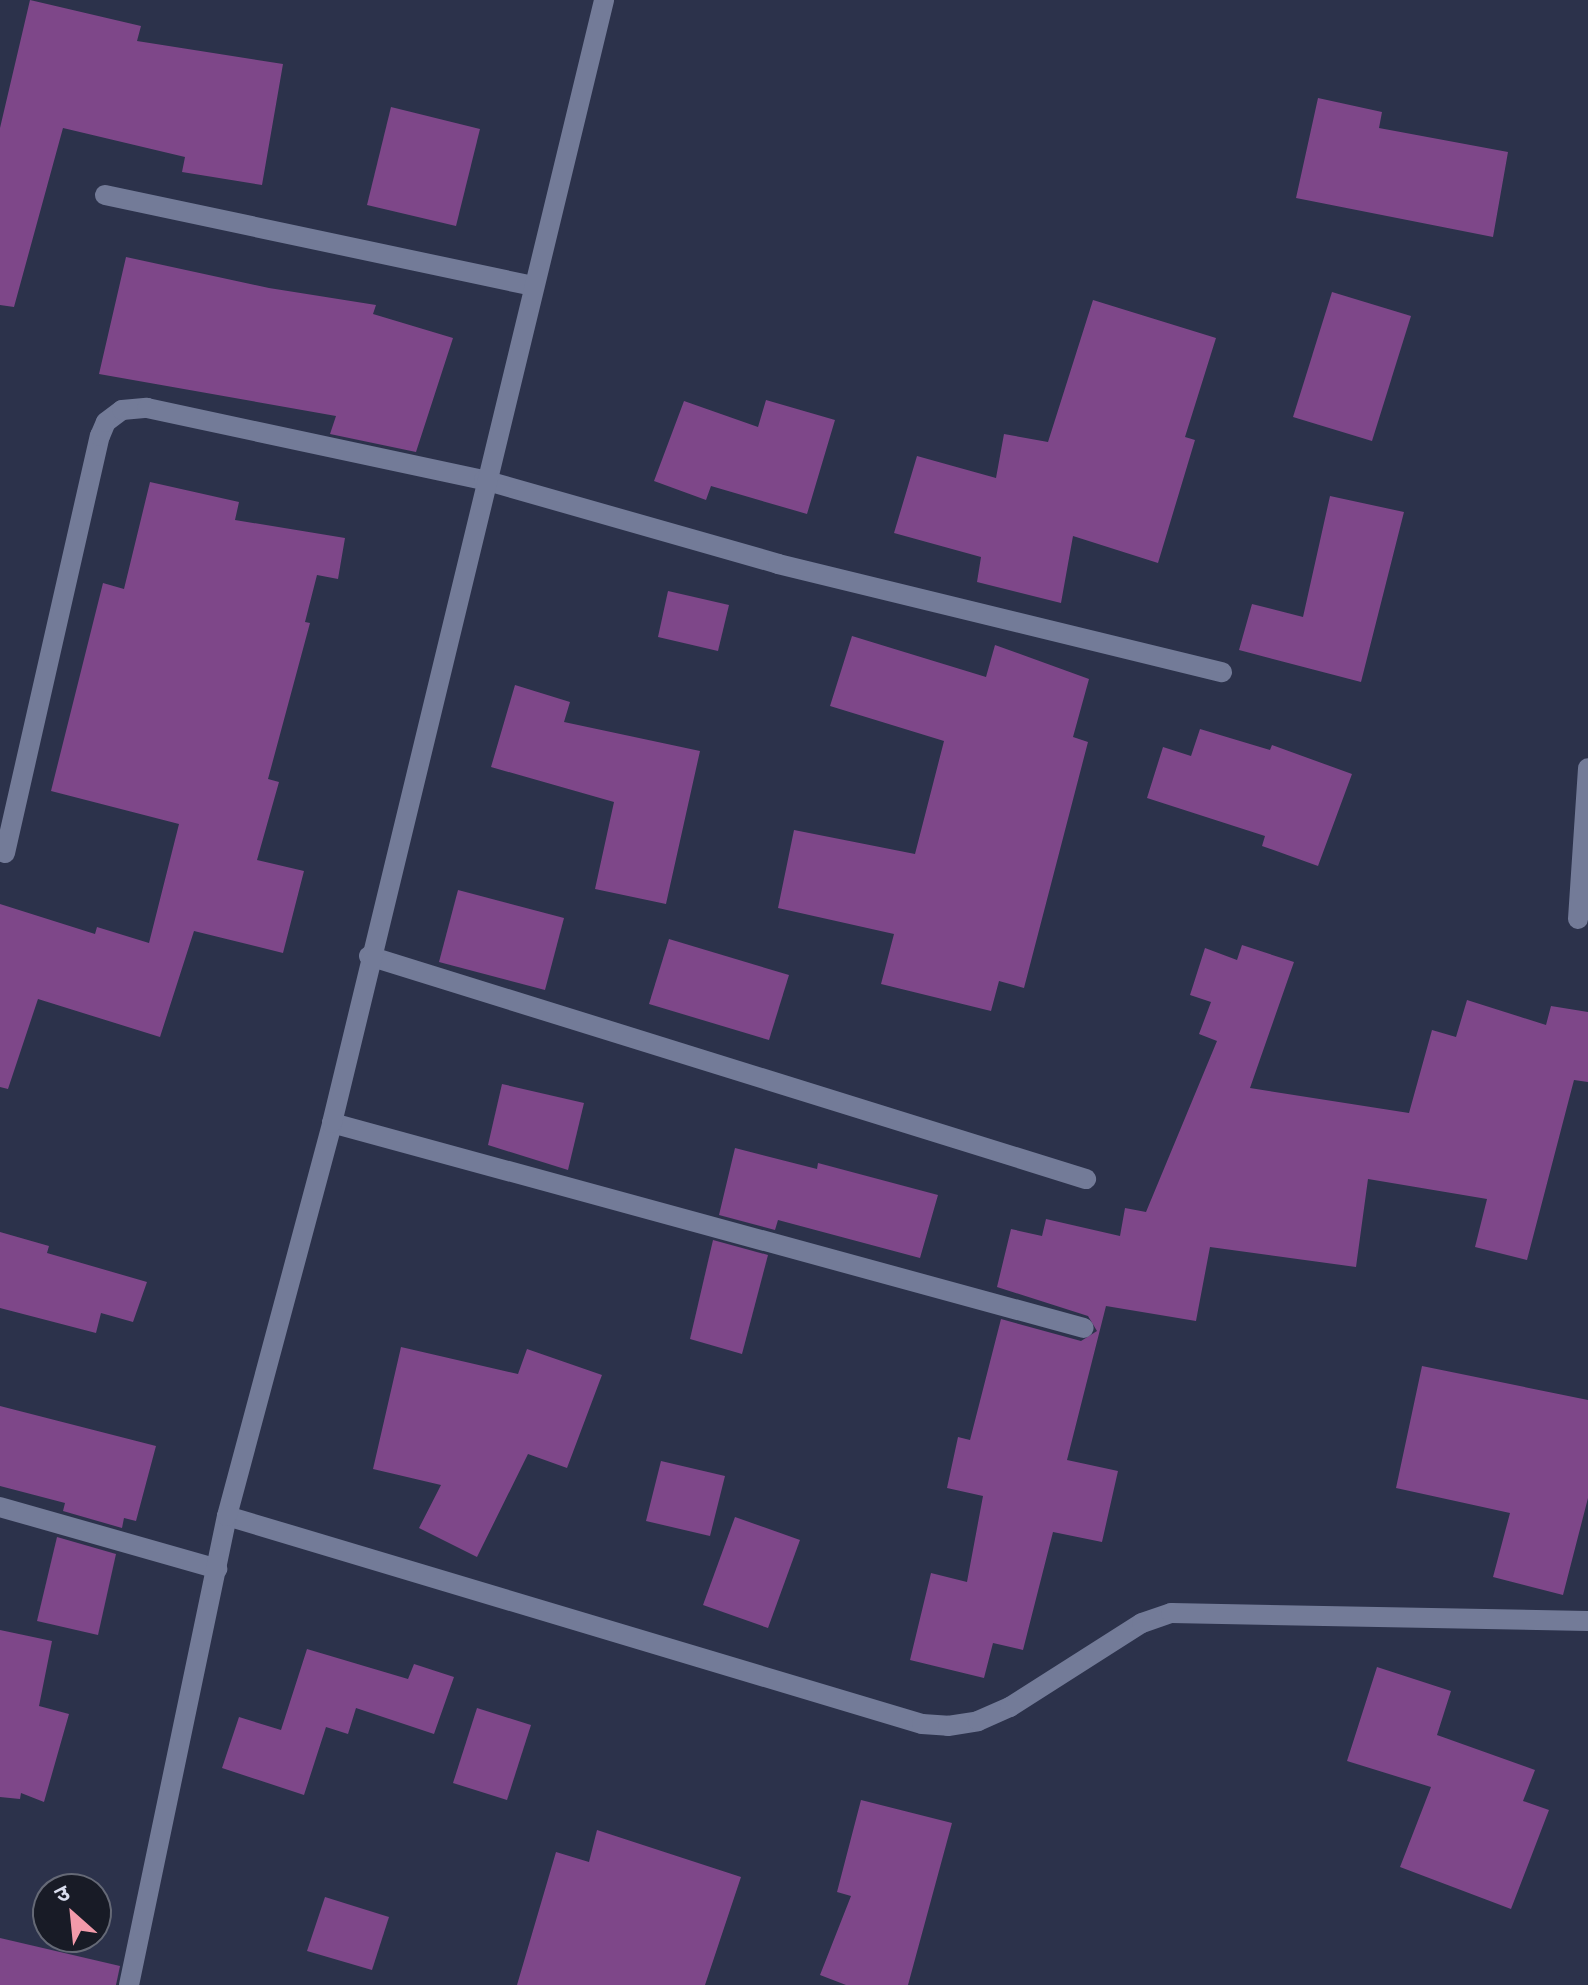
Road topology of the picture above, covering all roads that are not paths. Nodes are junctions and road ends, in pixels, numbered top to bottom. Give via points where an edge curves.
1 (604, 0) edge
2 (105, 195) dead end
3 (533, 286) junction
4 (484, 480) junction
5 (1222, 672) dead end
6 (1588, 768) edge
7 (5, 853) dead end
8 (1578, 919) dead end
9 (369, 956) junction
10 (332, 1123) junction
11 (1086, 1179) dead end
12 (1084, 1328) dead end
13 (0, 1507) edge
14 (227, 1516) junction
15 (217, 1569) junction
16 (1588, 1621) edge
17 (129, 1985) edge

1 - 3 street
2 - 3 street
3 - 4 street
4 - 5 street via 778,564
4 - 7 street via 147,408 114,416 100,436
4 - 9 street
6 - 8 street
9 - 10 street
9 - 11 street
10 - 12 street
10 - 14 street
13 - 15 street
14 - 15 street
14 - 16 street via 922,1724 978,1721 1010,1707 1142,1623 1171,1613
15 - 17 street

